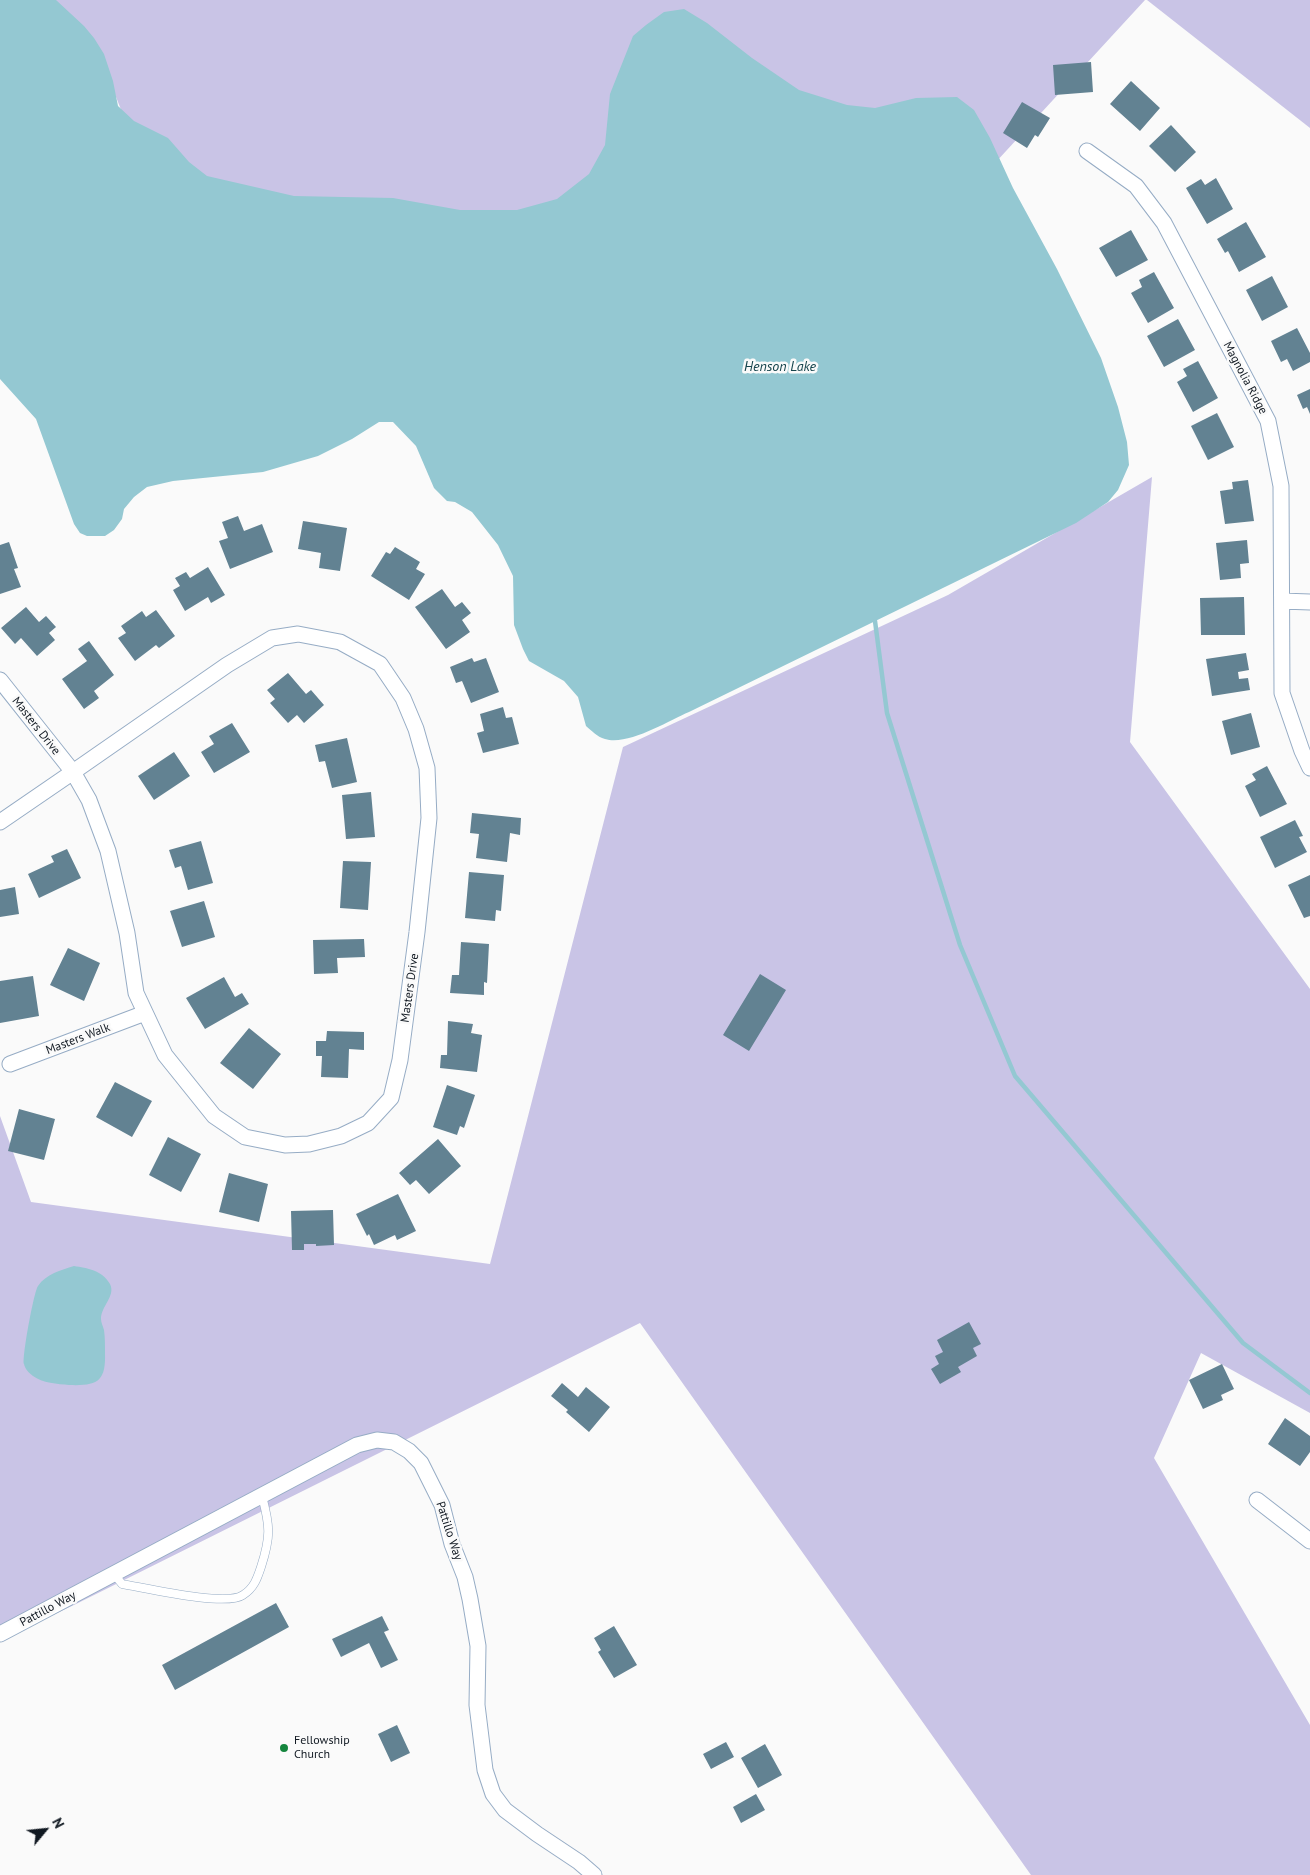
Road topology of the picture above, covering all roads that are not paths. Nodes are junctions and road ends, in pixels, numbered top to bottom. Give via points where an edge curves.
1 (1087, 151) dead end
2 (1282, 601) junction
3 (1310, 602) edge
4 (0, 680) edge
5 (1310, 768) edge
6 (73, 772) junction
7 (0, 822) edge
8 (145, 1013) junction
9 (10, 1064) dead end
10 (262, 1496) junction
11 (1257, 1500) dead end
12 (1310, 1540) edge
13 (114, 1574) junction
14 (0, 1634) edge
15 (594, 1875) edge

1 - 2 street, Magnolia Ridge via 1136,186 1164,223 1268,421 1281,486
2 - 3 street
2 - 5 street, Magnolia Ridge via 1282,693
4 - 6 street, Masters Drive
6 - 7 street, Masters Drive
6 - 8 street, Masters Drive via 90,800 108,851 136,993
6 - 8 street, Masters Drive via 227,665 272,638 298,634 340,642 380,664 403,698 416,729 427,768 429,818 417,932 400,1060 391,1098 368,1123 341,1136 309,1144 285,1145 245,1137 208,1109 165,1055
8 - 9 street, Masters Walk
10 - 13 street, Pattillo Way
10 - 13 lane via 269,1524 267,1548 255,1584 242,1596 231,1600 200,1597 122,1584
10 - 15 street, Pattillo Way via 357,1446 377,1440 394,1442 421,1463 442,1505 470,1598 478,1646 477,1705 485,1770 493,1794 506,1810
11 - 12 street
13 - 14 street, Pattillo Way

